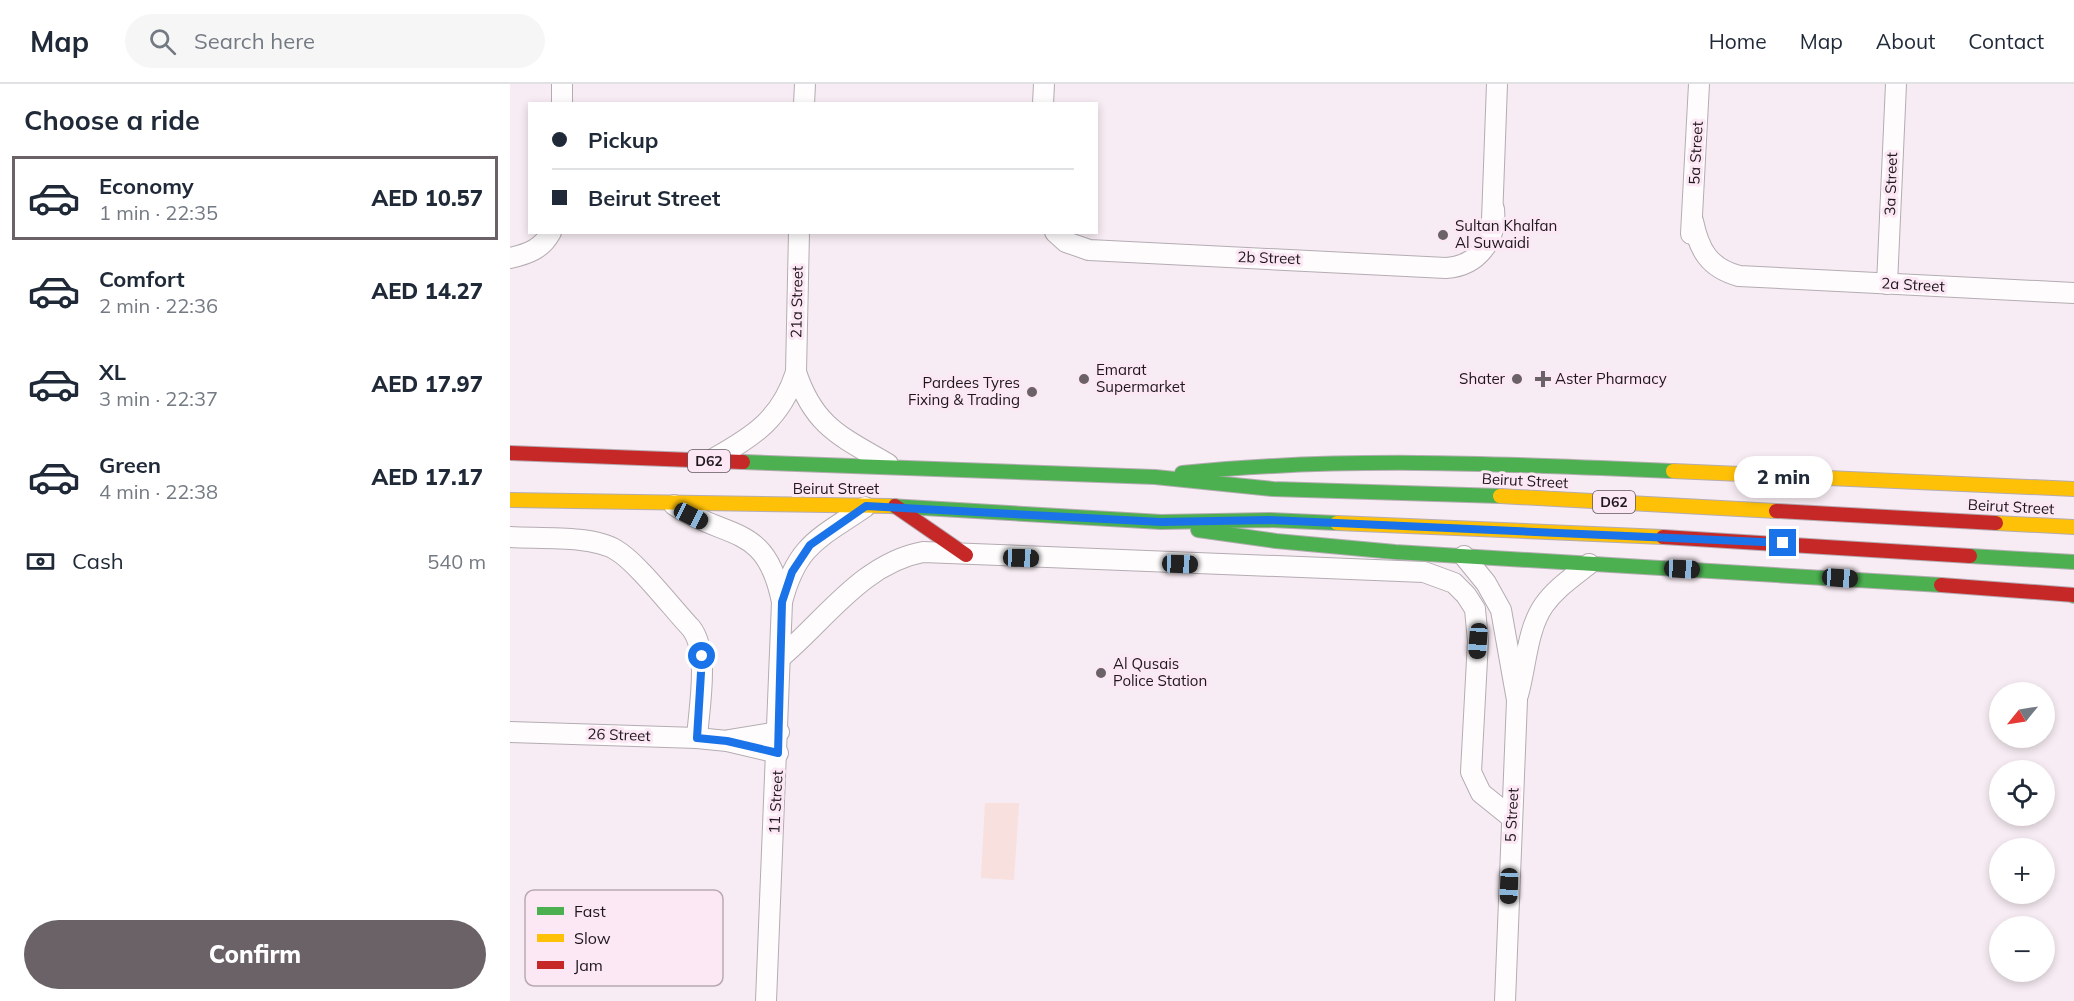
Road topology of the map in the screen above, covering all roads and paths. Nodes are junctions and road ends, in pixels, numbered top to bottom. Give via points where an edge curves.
1 (562, 84) edge
2 (805, 84) edge
3 (1044, 84) edge
4 (1497, 84) edge
5 (1699, 84) edge
6 (1896, 84) edge
7 (562, 102) edge
8 (804, 102) edge
9 (1044, 102) edge
10 (1693, 221) joint
11 (550, 234) edge
12 (799, 234) edge
13 (1044, 234) edge
14 (1058, 234) edge
15 (1102, 251) junction
16 (510, 258) edge
17 (1887, 284) junction
18 (2074, 293) edge
19 (796, 372) junction
20 (510, 453) edge
21 (709, 461) junction
22 (892, 467) junction
23 (1155, 477) junction
24 (2074, 489) edge
25 (510, 501) edge
26 (674, 505) junction
27 (866, 506) junction
28 (895, 507) junction
29 (1161, 522) junction
30 (2074, 527) edge
31 (510, 537) edge
32 (966, 555) junction
33 (1464, 556) junction
34 (2074, 562) edge
35 (1425, 563) junction
36 (1589, 564) junction
37 (2074, 596) edge
38 (782, 602) junction
39 (1507, 640) junction
40 (781, 657) junction
41 (1477, 660) junction
42 (1517, 700) junction
43 (510, 732) edge
44 (779, 732) junction
45 (697, 738) junction
46 (727, 741) junction
47 (778, 753) junction
48 (1512, 818) junction
49 (766, 1001) edge
50 (1505, 1001) edge

1 - 7 street
2 - 8 street
3 - 9 street
4 - 15 street, 2b Street via 1492,236 1477,257 1454,268
5 - 10 street, 5a Street
6 - 17 street, 3a Street
10 - 17 street, 2a Street via 1692,247 1704,269 1726,278
11 - 16 street via 532,252
12 - 19 street, 21a Street
13 - 15 street, 2b Street via 1065,252
14 - 15 street, 2b Street via 1077,248
17 - 18 street, 2a Street
19 - 21 street, 21a Street via 775,415 751,436
19 - 22 street, 21a Street via 818,418
20 - 21 main road, Beirut Street / D62
21 - 22 main road, Beirut Street / D62
22 - 23 main road, Beirut Street / D62
23 - 24 main road, Beirut Street / D62 via 1270,464 1493,464
23 - 30 main road, Beirut Street / D62 via 1273,489 1463,494
25 - 26 main road, Beirut Street / D62
26 - 27 main road, Beirut Street / D62
26 - 38 street, 11 Street via 701,522 750,540 771,566
27 - 28 main road, Beirut Street / D62
27 - 38 street, 11 Street via 810,545 792,572
28 - 29 main road, Beirut Street / D62
28 - 32 main road
29 - 34 main road, Beirut Street / D62 via 1269,520 1470,528
29 - 35 main road, Beirut Street / D62
31 - 45 street via 598,543 616,550 632,564 699,641 702,656
32 - 35 street
32 - 40 street via 922,552 880,567
33 - 35 main road, Beirut Street / D62
33 - 36 main road, Beirut Street / D62
33 - 39 street, 5 Street via 1495,598 1505,622
35 - 41 street via 1466,594 1475,609
36 - 37 main road, Beirut Street / D62
36 - 42 street, 5 Street via 1543,606
38 - 40 street, 11 Street
39 - 41 street
39 - 42 street, 5 Street
40 - 44 street, 11 Street
41 - 48 street via 1471,772 1481,794
42 - 48 street, 5 Street
43 - 45 street, 26 Street
44 - 46 street, 26 Street
44 - 47 street, 11 Street
45 - 46 street, 26 Street
46 - 47 street, 26 Street
47 - 49 street, 11 Street
48 - 50 street, 5 Street

